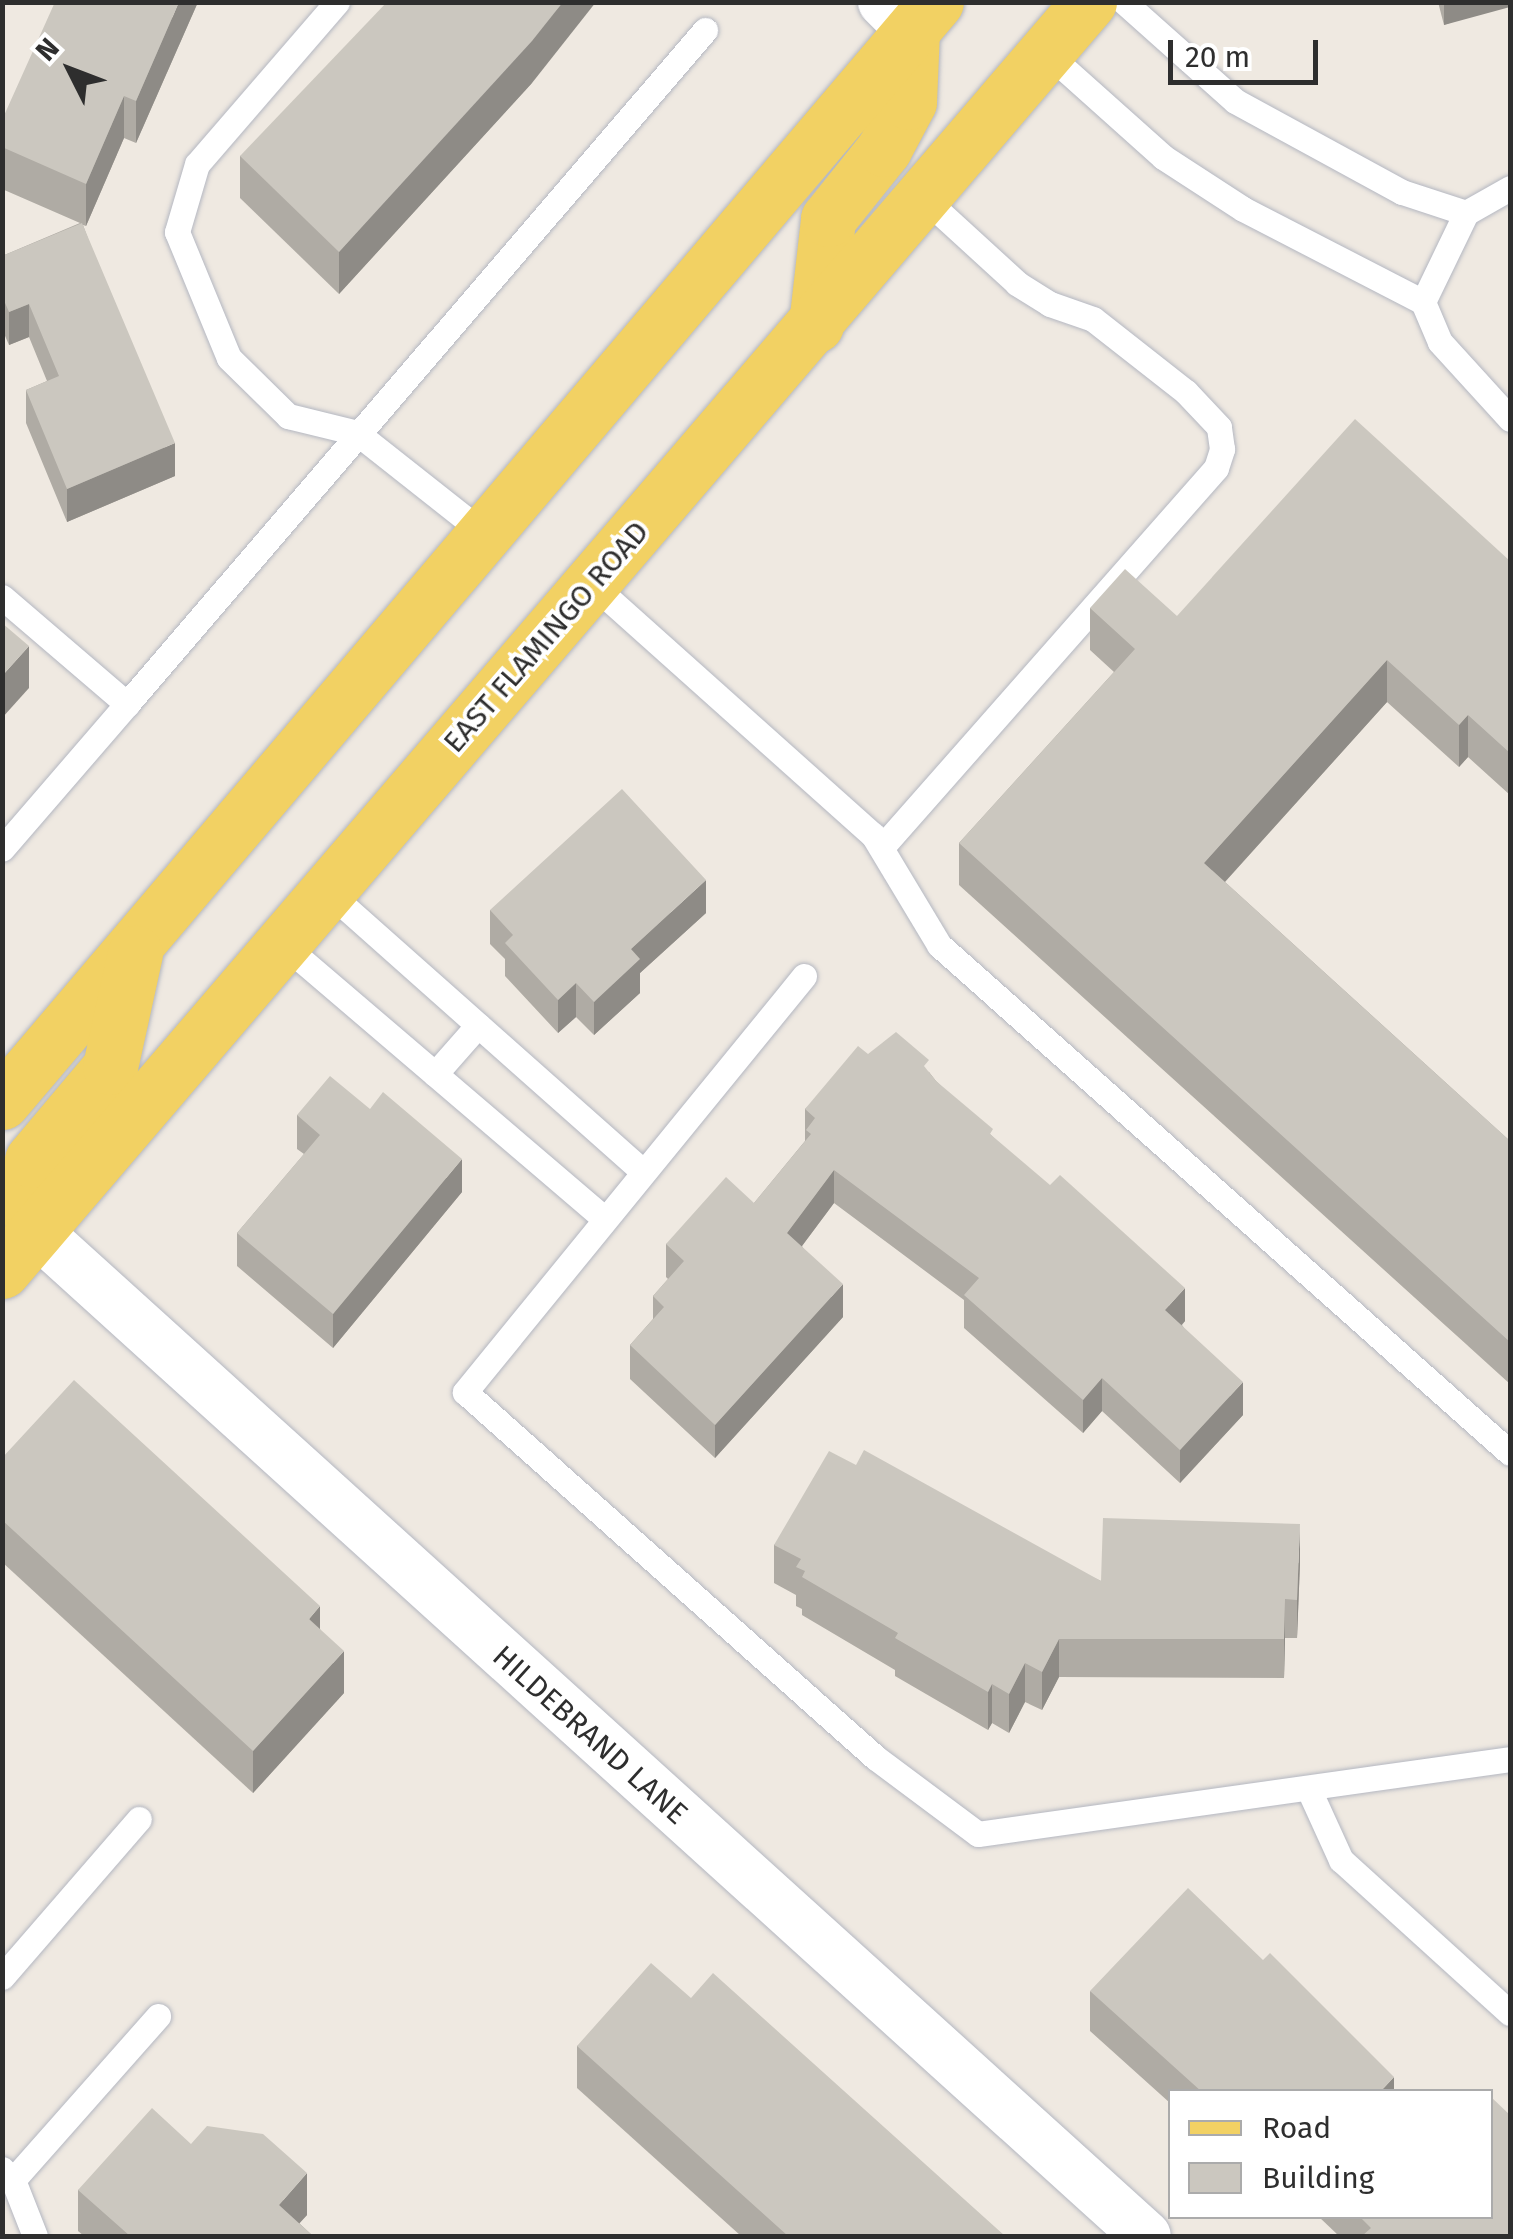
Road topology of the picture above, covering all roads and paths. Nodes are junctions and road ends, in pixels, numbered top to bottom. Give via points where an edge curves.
1 (337, 2) edge
2 (1088, 2) edge
3 (1124, 2) edge
4 (910, 12) edge
5 (1047, 28) edge
6 (706, 30) dead end
7 (1510, 188) edge
8 (925, 199) junction
9 (1466, 213) junction
10 (1423, 302) junction
11 (816, 325) junction
12 (1510, 418) edge
13 (357, 432) junction
14 (486, 534) junction
15 (592, 584) junction
16 (2, 597) edge
17 (127, 704) junction
18 (882, 846) junction
19 (2, 849) edge
20 (327, 891) junction
21 (136, 944) junction
22 (284, 945) junction
23 (804, 976) dead end
24 (478, 1025) junction
25 (435, 1074) junction
26 (2, 1102) edge
27 (643, 1172) junction
28 (602, 1217) junction
29 (19, 1251) edge
30 (1510, 1453) edge
31 (1510, 1760) edge
32 (1310, 1792) junction
33 (139, 1819) dead end
34 (2, 1977) edge
35 (1510, 2012) edge
36 (158, 2016) dead end
37 (8, 2174) edge
38 (1136, 2233) edge
39 (35, 2236) edge

1 - 13 lane via 197,164 177,232 229,358 288,416
2 - 5 main road, EAST FLAMINGO ROAD
3 - 9 lane via 1235,101 1402,192
4 - 11 main road via 909,102 884,149 828,219
4 - 14 main road
5 - 8 main road, EAST FLAMINGO ROAD
5 - 10 lane via 1163,157 1243,209
6 - 13 lane
7 - 9 lane
8 - 11 main road, EAST FLAMINGO ROAD
8 - 18 lane via 1017,283 1092,319 1186,392 1220,427 1222,449 1216,468
9 - 10 lane
10 - 12 lane via 1440,342
11 - 15 main road, EAST FLAMINGO ROAD
13 - 14 lane
13 - 17 lane
14 - 21 main road
15 - 18 lane
15 - 20 main road, EAST FLAMINGO ROAD
16 - 17 lane
17 - 19 lane
18 - 30 lane via 939,945
20 - 22 main road, EAST FLAMINGO ROAD
20 - 24 lane
21 - 26 main road
21 - 29 main road via 110,1067 32,1160
22 - 25 lane
22 - 29 main road, EAST FLAMINGO ROAD
23 - 27 lane
24 - 25 lane
24 - 27 lane
25 - 28 lane
27 - 28 lane
28 - 32 lane via 465,1392 876,1758 978,1834
29 - 38 street, HILDEBRAND LANE
31 - 32 lane
32 - 35 lane via 1342,1860
33 - 34 lane
36 - 37 lane
37 - 39 lane

